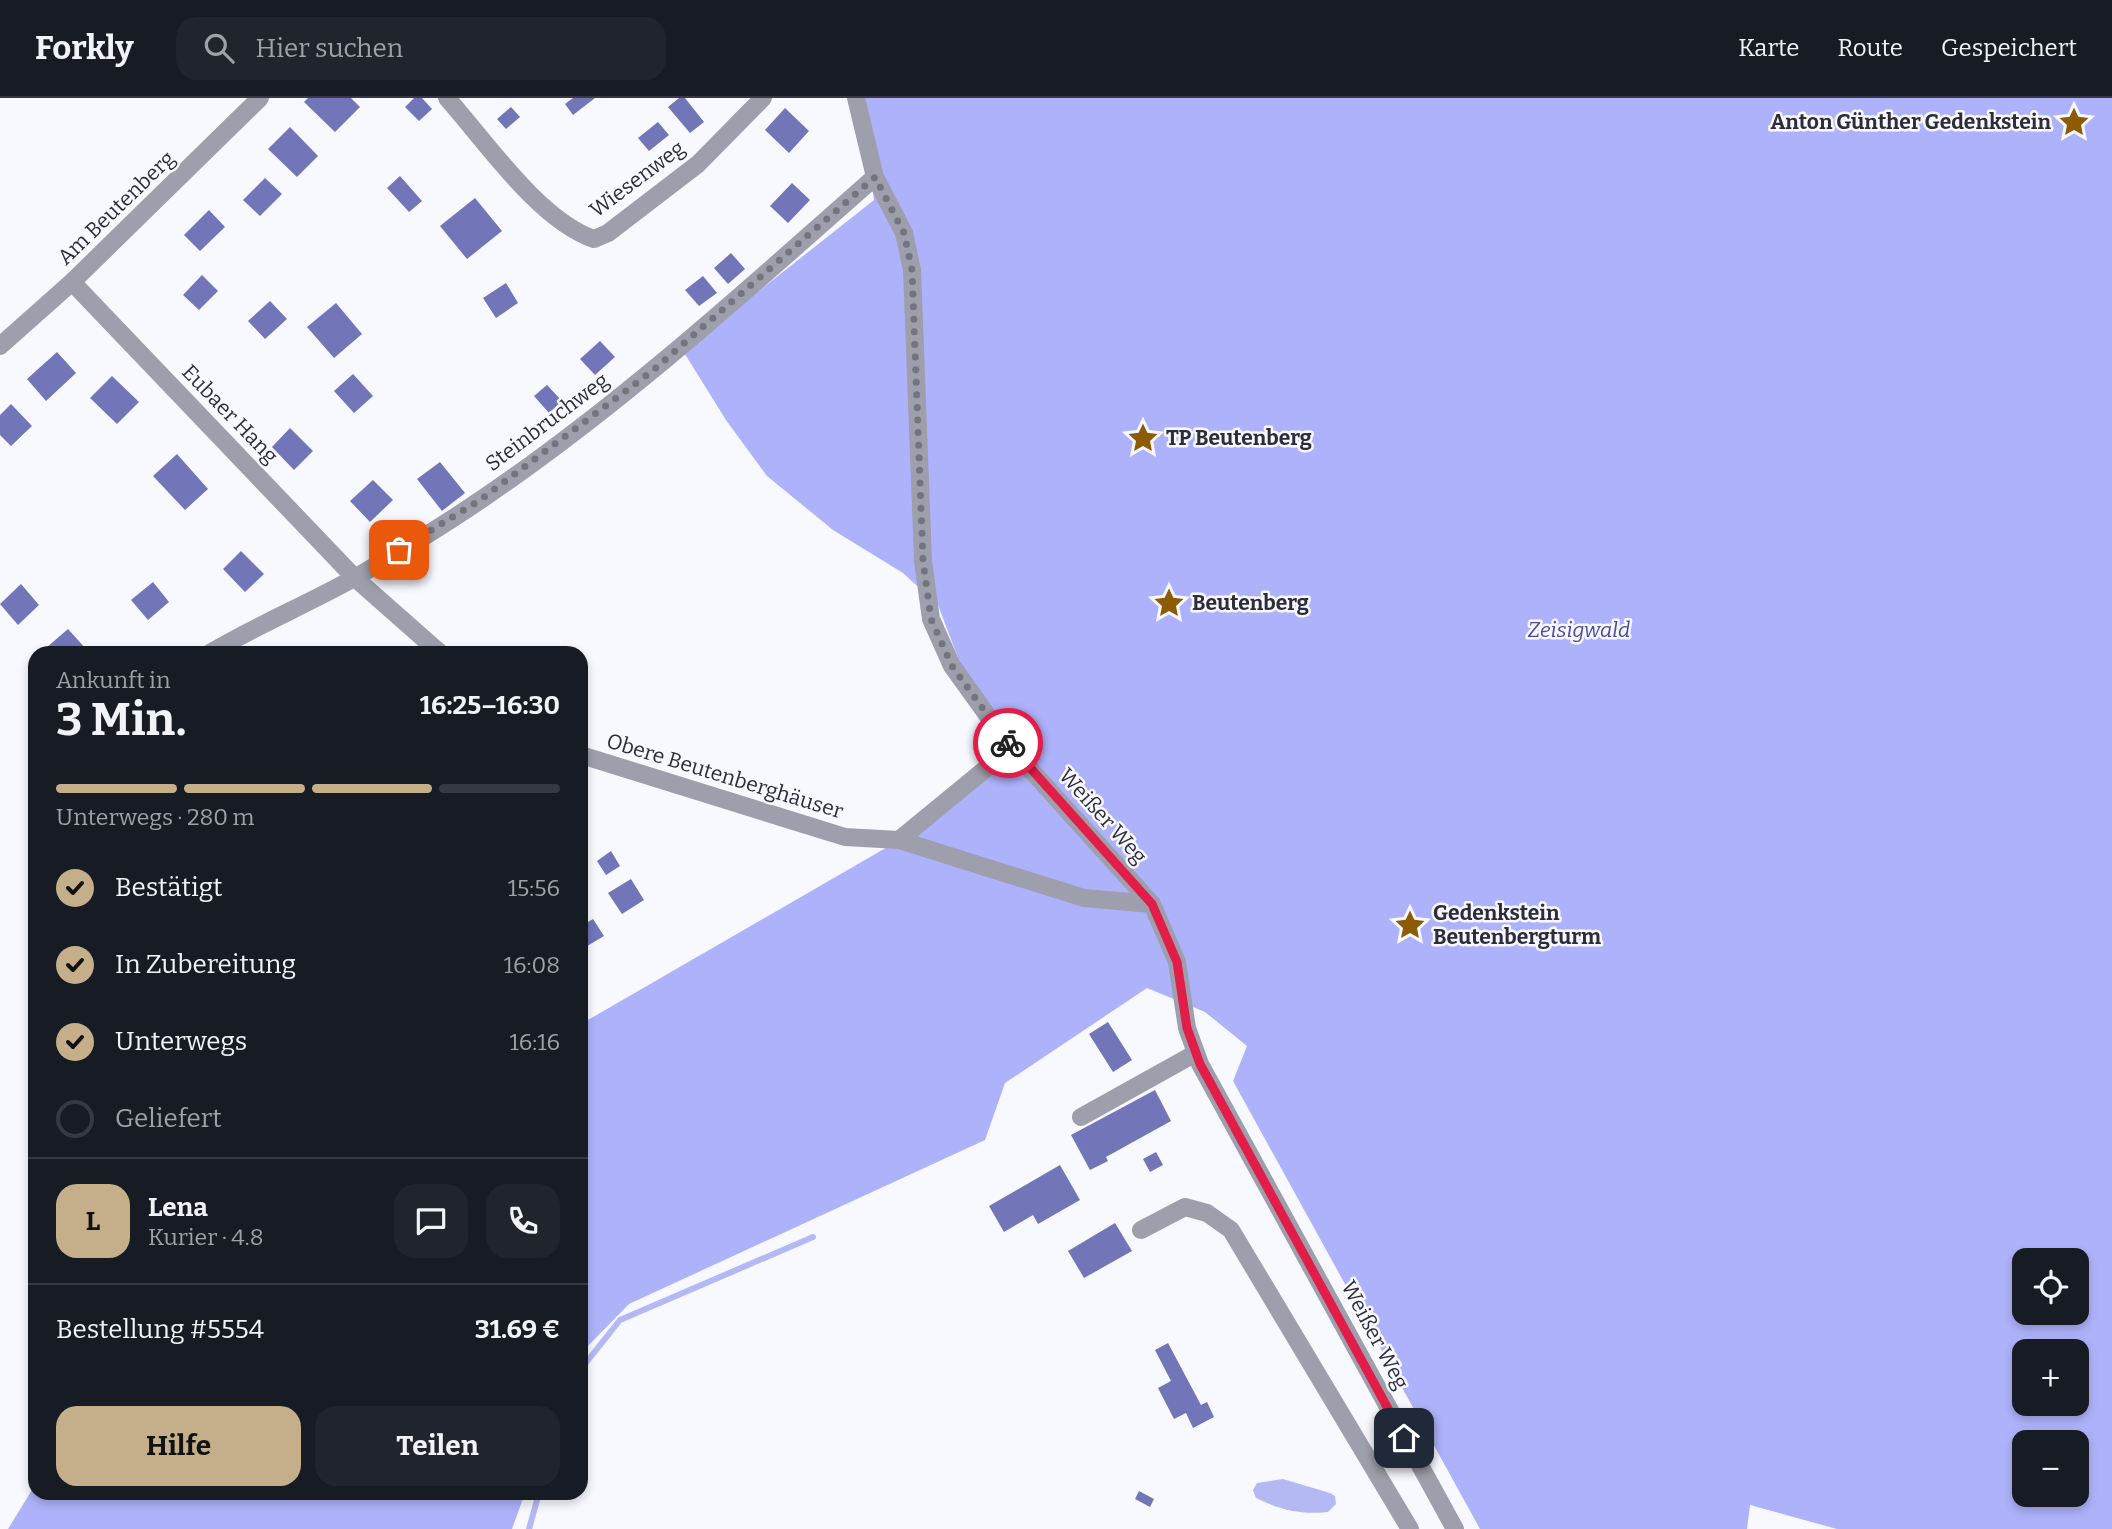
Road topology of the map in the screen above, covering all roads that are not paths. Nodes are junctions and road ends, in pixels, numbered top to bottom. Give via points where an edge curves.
1 (260, 98) edge
2 (447, 98) edge
3 (763, 98) edge
4 (856, 98) edge
5 (875, 177) junction
6 (72, 282) junction
7 (0, 346) edge
8 (355, 578) junction
9 (222, 646) edge
10 (432, 646) edge
11 (1011, 748) junction
12 (588, 757) edge
13 (899, 840) junction
14 (1152, 904) junction
15 (1196, 1053) junction
16 (1081, 1117) dead end
17 (1141, 1230) dead end
18 (1410, 1529) edge
19 (1455, 1529) edge

1 - 6 street, Am Beutenberg
2 - 3 street, Wiesenweg via 533,199 579,234 594,239 698,164
4 - 5 street, Weißer Weg
5 - 8 street, Steinbruchweg via 673,355 543,456
5 - 11 street, Weißer Weg via 904,233 912,270 923,561 931,619 952,666
6 - 7 street, Am Beutenberg
6 - 8 street, Eubaer Hang
8 - 9 street, Steinbruchweg
8 - 10 street
11 - 13 street
11 - 14 street, Weißer Weg
12 - 13 street, Obere Beutenberghäuser via 845,837
13 - 14 street, Obere Beutenberghäuser via 1084,898
14 - 15 street, Weißer Weg via 1177,962 1187,1028
15 - 16 street
15 - 19 street, Weißer Weg
17 - 18 street via 1185,1207 1207,1213 1231,1230

